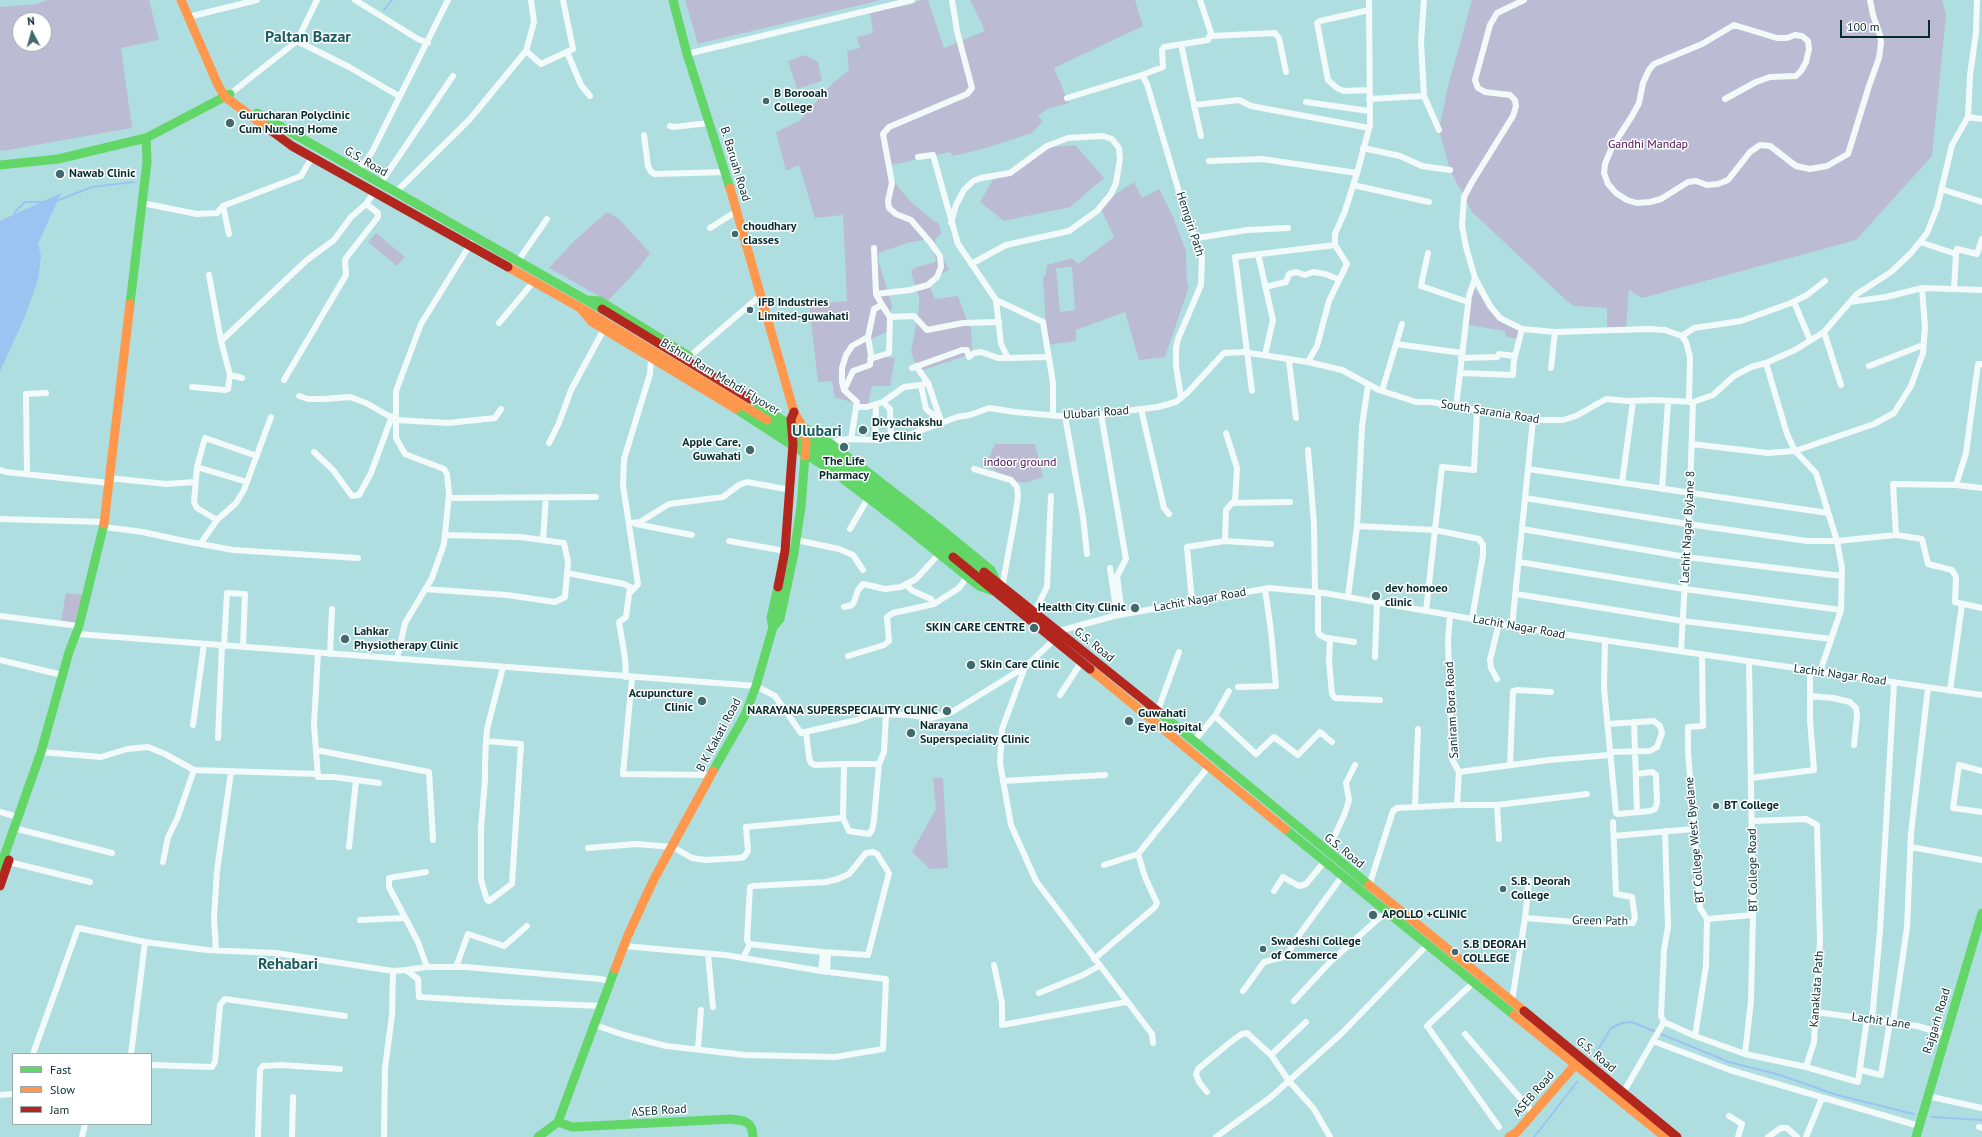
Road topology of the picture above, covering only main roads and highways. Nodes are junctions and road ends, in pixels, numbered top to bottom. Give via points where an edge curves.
1 (181, 0) edge
2 (673, 0) edge
3 (228, 96) junction
4 (146, 138) junction
5 (1, 167) edge
6 (355, 175) junction
7 (377, 188) junction
8 (582, 303) junction
9 (792, 415) junction
10 (803, 426) junction
11 (793, 444) junction
12 (806, 454) junction
13 (875, 477) junction
14 (887, 486) junction
15 (869, 498) junction
16 (998, 588) junction
17 (773, 627) junction
18 (1057, 635) junction
19 (12, 833) junction
20 (3, 851) edge
21 (0, 868) edge
22 (0, 886) edge
23 (1982, 913) edge
24 (1574, 1065) junction
25 (558, 1122) junction
26 (544, 1135) edge
27 (752, 1137) edge
28 (1509, 1137) edge
29 (1665, 1137) edge
30 (1677, 1137) edge
31 (1916, 1137) edge

1 - 3 main road, G.S. Road via 218,85
2 - 9 main road, B. Baruah Road via 687,54 761,295
3 - 4 main road
3 - 6 main road, G.S. Road
3 - 6 main road, G.S. Road via 292,146
4 - 5 main road via 58,159
4 - 19 main road via 147,162 104,525 78,630
6 - 7 main road, G.S. Road
7 - 8 main road, G.S. Road via 534,281
7 - 8 main road, G.S. Road via 395,193 476,237
8 - 9 main road via 600,301 689,357
8 - 11 main road via 592,322
8 - 16 main road, Bishnu Ram Mehdi Flyover via 808,445
9 - 10 main road, B. Baruah Road
9 - 11 main road, B K Kakati Road
10 - 12 main road
10 - 13 main road
11 - 12 main road
11 - 17 main road, B K Kakati Road via 785,551 771,618
12 - 15 main road
12 - 17 main road via 796,540 780,619
13 - 14 main road
13 - 15 main road
14 - 15 main road
14 - 16 main road via 991,570
15 - 16 main road via 979,586
16 - 18 main road, G.S. Road
16 - 18 main road, G.S. Road via 1034,613
17 - 25 main road, B K Kakati Road via 745,715 654,879 624,946
18 - 24 main road, G.S. Road via 1082,661
18 - 30 main road, G.S. Road via 1193,742
19 - 20 main road via 2,843
19 - 22 main road via 13,844 9,862
20 - 21 main road
23 - 31 main road, Rajgarh Road
24 - 28 main road, ASEB Road via 1517,1132
24 - 29 main road, G.S. Road
25 - 26 main road
25 - 27 main road, ASEB Road via 572,1127 585,1127 744,1121 749,1124

